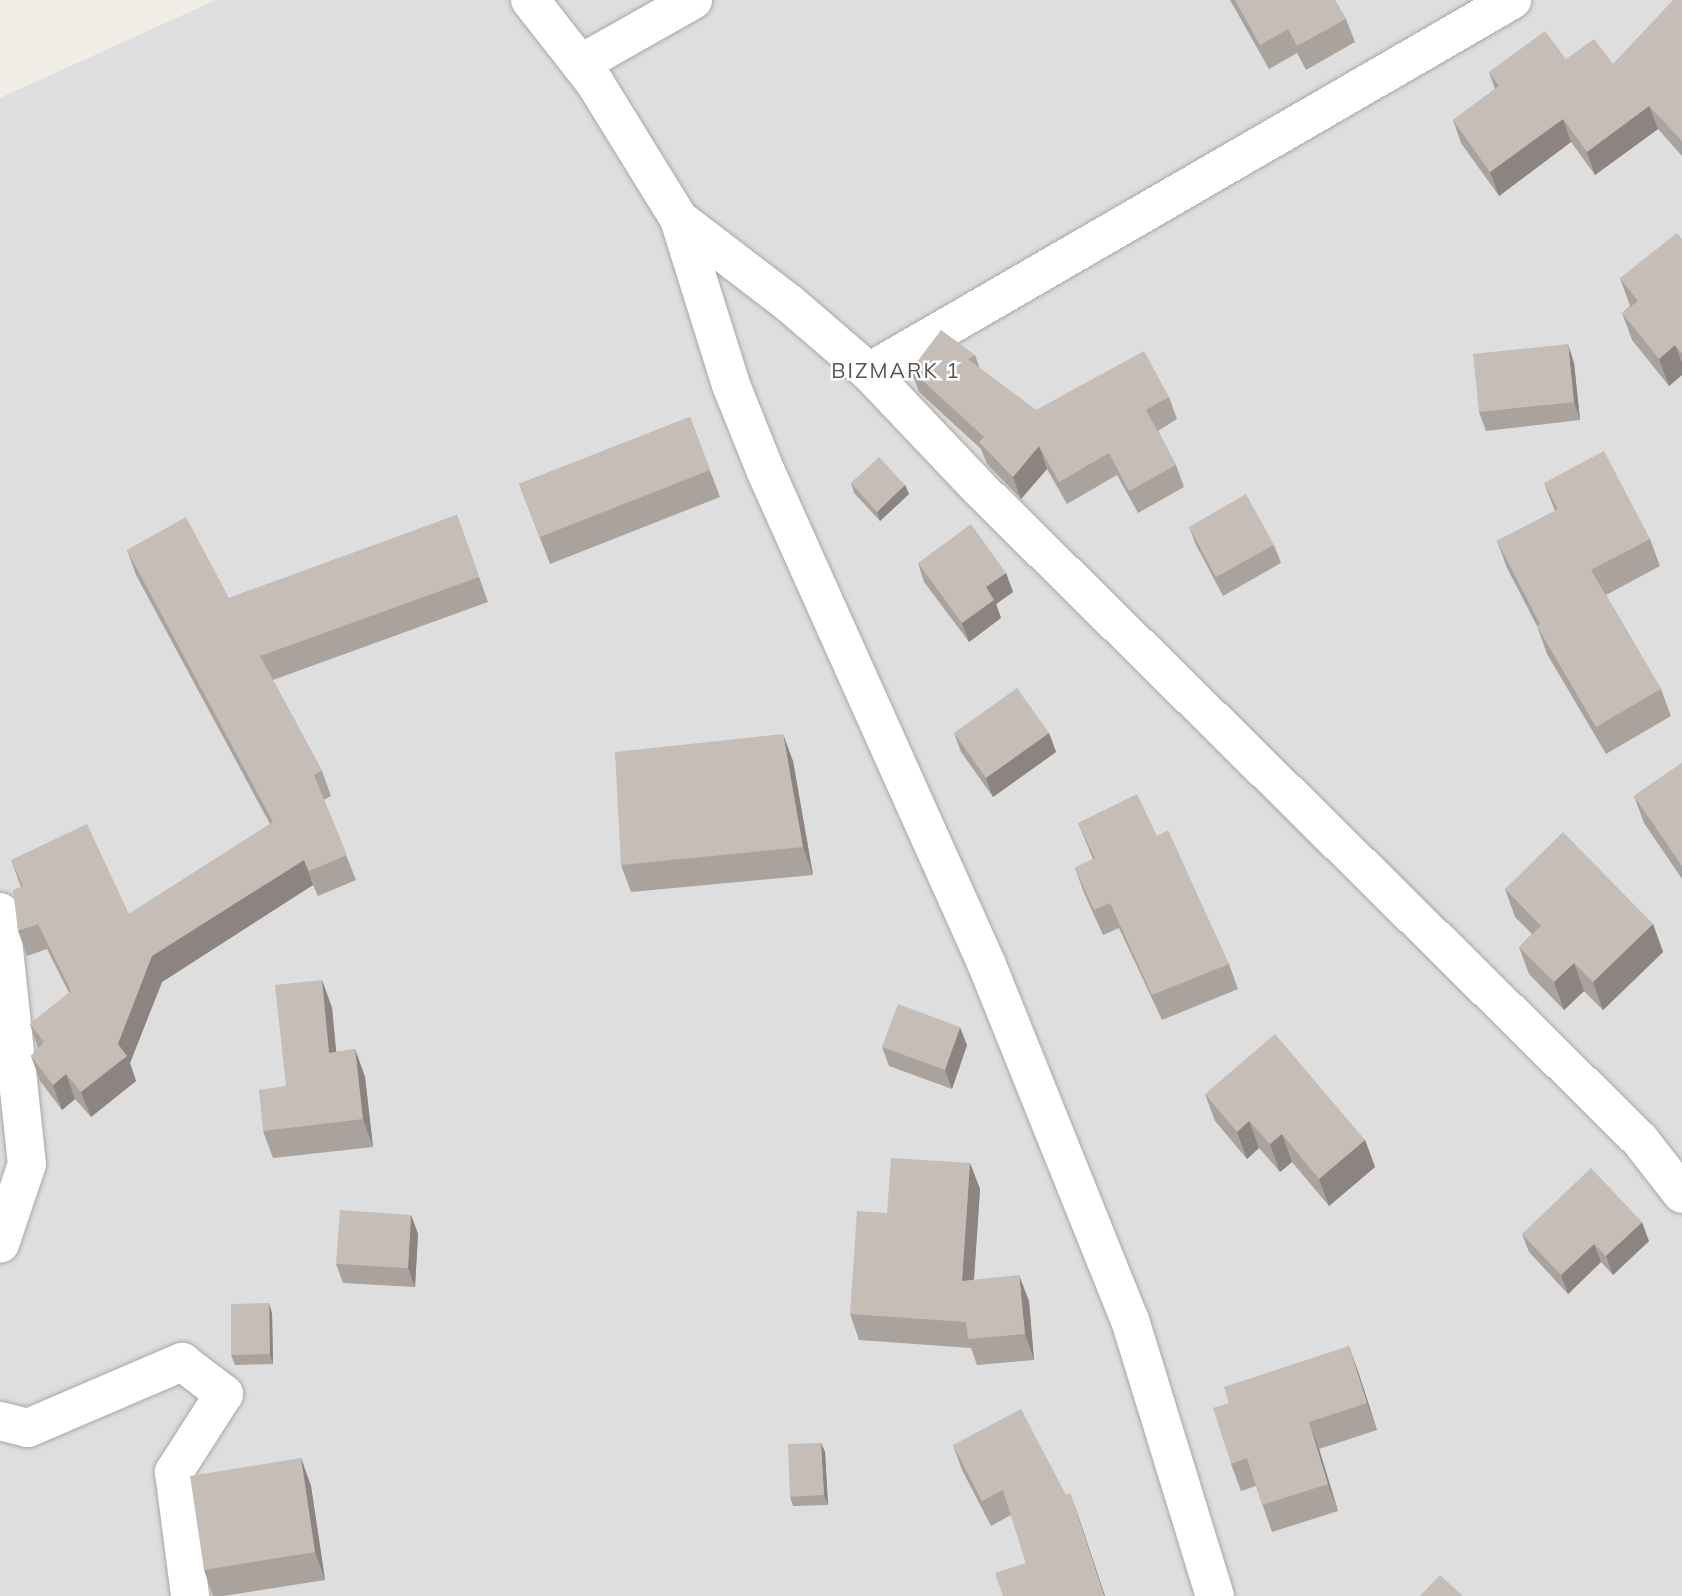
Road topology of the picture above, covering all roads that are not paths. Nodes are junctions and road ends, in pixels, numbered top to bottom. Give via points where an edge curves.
1 (530, 0) edge
2 (693, 0) edge
3 (1512, 0) edge
4 (580, 64) junction
5 (679, 219) junction
6 (869, 372) junction
7 (0, 912) edge
8 (1682, 1194) edge
9 (0, 1244) edge
10 (0, 1421) edge
11 (190, 1596) edge
12 (1215, 1596) edge

1 - 4 street
2 - 4 street
3 - 6 street
4 - 5 street via 634,142
5 - 6 street via 790,303
5 - 12 street via 727,372 766,472 986,965 1130,1320
6 - 8 street via 980,489 1640,1140
7 - 9 street via 26,1164
10 - 11 street via 28,1427 182,1362 224,1394 174,1472

